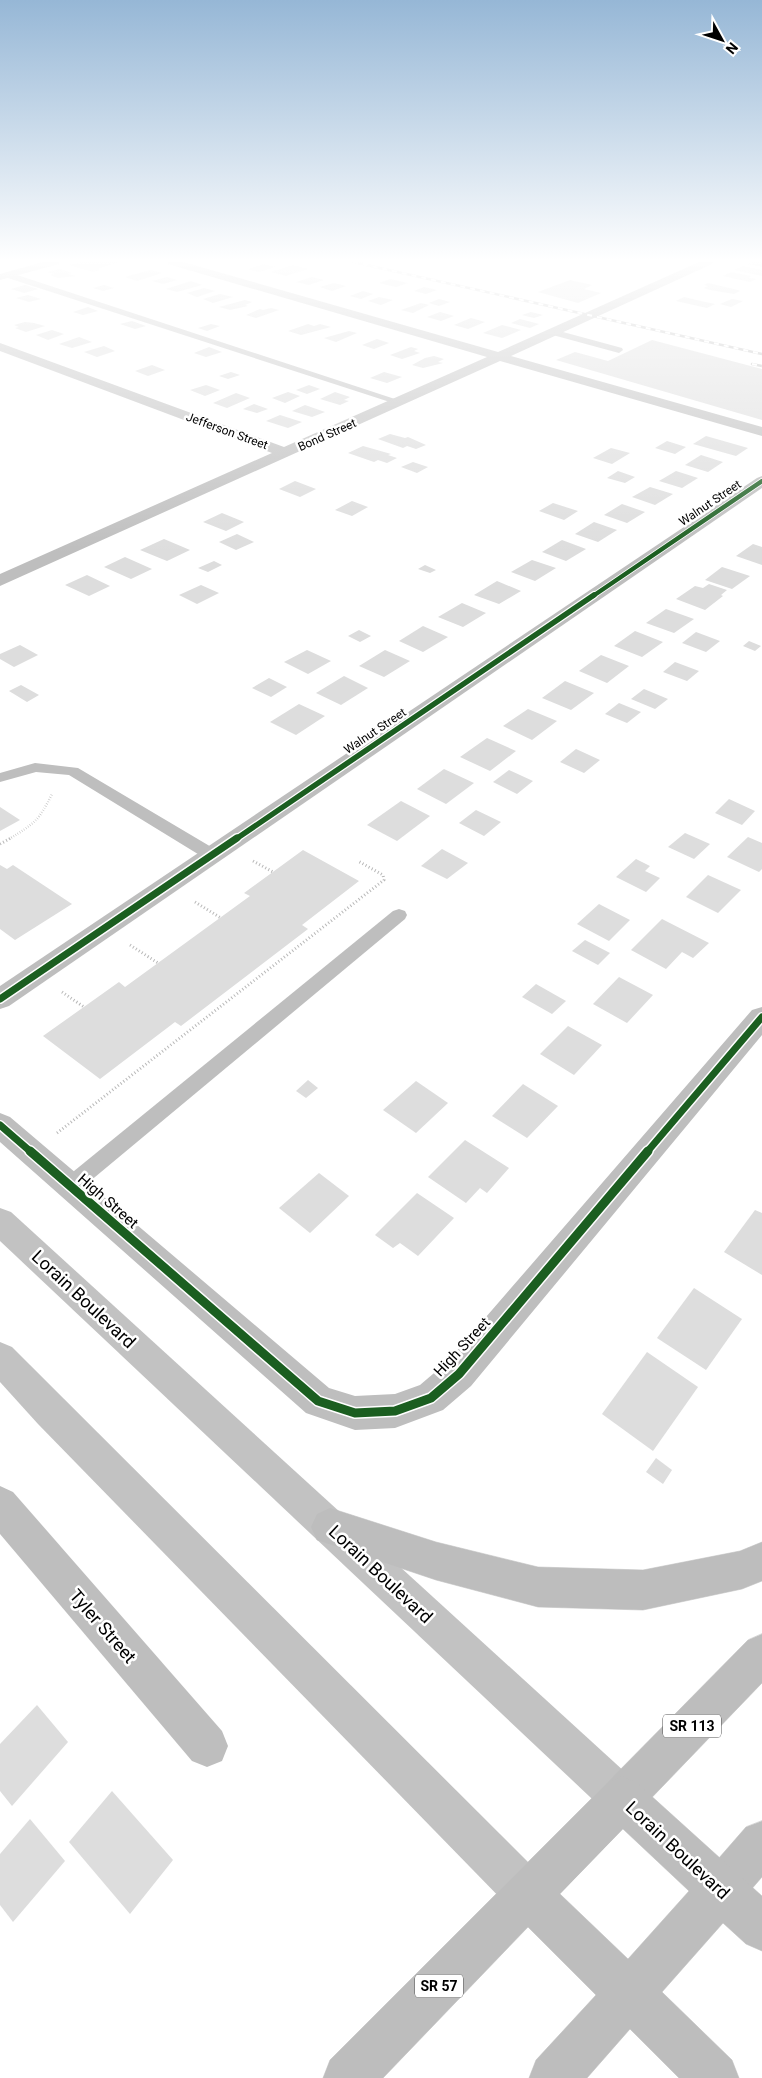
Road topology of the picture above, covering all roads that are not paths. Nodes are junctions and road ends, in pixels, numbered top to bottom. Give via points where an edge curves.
1 (32, 359) edge
2 (264, 359) edge
3 (492, 359) edge
4 (508, 359) edge
5 (399, 402) junction
6 (762, 432) edge
7 (286, 453) junction
8 (762, 481) edge
9 (0, 581) edge
10 (0, 778) edge
11 (212, 855) junction
12 (399, 915) dead end
13 (0, 999) edge
14 (762, 1017) edge
15 (0, 1126) edge
16 (70, 1186) junction
17 (0, 1221) edge
18 (0, 1358) edge
19 (0, 1505) edge
20 (330, 1527) junction
21 (762, 1561) edge
22 (762, 1654) edge
23 (207, 1746) dead end
24 (622, 1798) junction
25 (762, 1843) edge
26 (721, 1890) junction
27 (529, 1895) junction
28 (762, 1928) edge
29 (628, 1994) junction
30 (348, 2078) edge
31 (554, 2078) edge
32 (714, 2078) edge

1 - 7 street, Jefferson Street
2 - 5 lane
3 - 5 street, Bond Street
4 - 6 street
5 - 7 street, Bond Street
7 - 9 street, Bond Street
8 - 11 street, Walnut Street
10 - 11 lane via 35,767 73,771
11 - 13 street, Walnut Street
12 - 16 lane
14 - 16 street, High Street via 460,1374 431,1398 395,1411 356,1413 318,1401
15 - 16 street, High Street
17 - 20 main road, Lorain Boulevard
18 - 27 main road
19 - 23 street, Tyler Street
20 - 21 main road via 436,1561 538,1586 643,1590 742,1570
20 - 24 main road, Lorain Boulevard
22 - 24 main road, SR 113
24 - 26 main road, Lorain Boulevard
24 - 27 main road, SR 57
25 - 26 main road
26 - 28 main road, Lorain Boulevard
26 - 29 main road
27 - 29 main road
27 - 30 main road, SR 57
29 - 31 main road
29 - 32 main road

